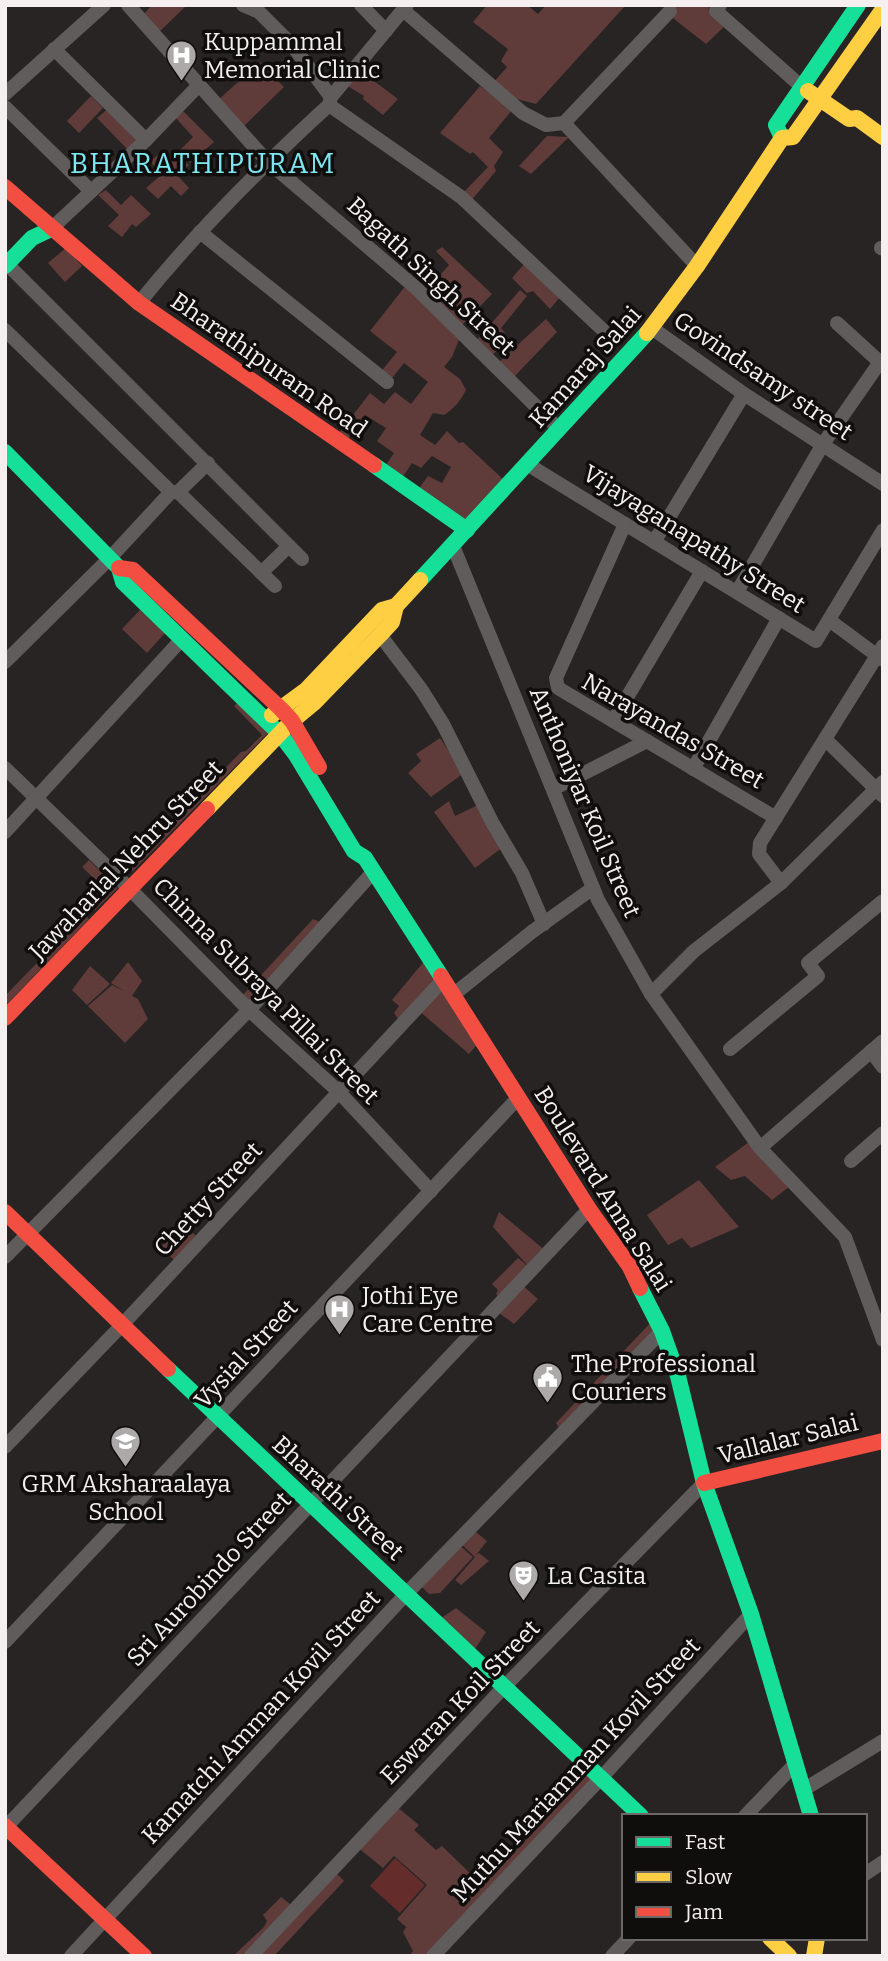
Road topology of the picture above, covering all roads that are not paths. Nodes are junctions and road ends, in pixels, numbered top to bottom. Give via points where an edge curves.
1 (104, 5) edge
2 (128, 5) edge
3 (243, 5) edge
4 (361, 5) edge
5 (720, 5) edge
6 (858, 5) edge
7 (405, 8) edge
8 (882, 10) edge
9 (670, 11) dead end
10 (386, 30) junction
11 (54, 49) junction
12 (806, 82) junction
13 (199, 85) junction
14 (823, 93) junction
15 (5, 94) edge
16 (330, 101) junction
17 (5, 107) edge
18 (564, 124) junction
19 (883, 137) edge
20 (782, 138) junction
21 (146, 140) junction
22 (268, 161) junction
23 (5, 187) edge
24 (92, 191) junction
25 (51, 229) junction
26 (200, 232) junction
27 (6, 265) edge
28 (697, 266) junction
29 (139, 303) junction
30 (838, 323) dead end
31 (652, 328) junction
32 (5, 330) edge
33 (603, 330) dead end
34 (881, 363) edge
35 (387, 382) dead end
36 (744, 394) junction
37 (559, 429) junction
38 (823, 444) junction
39 (8, 461) edge
40 (208, 463) junction
41 (527, 464) junction
42 (883, 484) edge
43 (175, 492) junction
44 (625, 524) junction
45 (467, 530) junction
46 (883, 530) edge
47 (654, 541) junction
48 (289, 546) junction
49 (453, 546) junction
50 (302, 559) dead end
51 (114, 563) junction
52 (702, 571) junction
53 (261, 573) junction
54 (275, 586) dead end
55 (737, 593) junction
56 (396, 606) junction
57 (779, 618) junction
58 (829, 620) junction
59 (380, 635) junction
60 (182, 639) junction
61 (881, 653) edge
62 (5, 663) edge
63 (253, 683) junction
64 (306, 690) junction
65 (286, 715) junction
66 (266, 719) junction
67 (614, 721) junction
68 (280, 734) junction
69 (825, 739) junction
70 (647, 741) junction
71 (5, 768) edge
72 (693, 769) junction
73 (553, 789) junction
74 (880, 789) edge
75 (37, 799) junction
76 (776, 818) junction
77 (5, 832) edge
78 (370, 864) junction
79 (781, 883) junction
80 (593, 888) junction
81 (130, 889) junction
82 (883, 901) edge
83 (544, 924) junction
84 (443, 980) junction
85 (651, 994) junction
86 (453, 995) junction
87 (248, 1010) junction
88 (5, 1018) edge
89 (883, 1041) edge
90 (730, 1049) dead end
91 (871, 1051) junction
92 (883, 1067) edge
93 (338, 1091) junction
94 (519, 1097) junction
95 (883, 1133) edge
96 (760, 1148) junction
97 (851, 1161) dead end
98 (431, 1191) junction
99 (589, 1209) junction
100 (5, 1212) edge
101 (28, 1232) junction
102 (5, 1257) edge
103 (122, 1325) junction
104 (662, 1332) junction
105 (883, 1340) edge
106 (218, 1417) junction
107 (883, 1441) edge
108 (5, 1447) edge
109 (704, 1483) junction
110 (311, 1504) junction
111 (406, 1594) junction
112 (751, 1614) junction
113 (5, 1642) edge
114 (505, 1687) junction
115 (883, 1741) edge
116 (794, 1763) junction
117 (601, 1778) junction
118 (803, 1790) junction
119 (639, 1814) edge
120 (747, 1814) edge
121 (809, 1814) edge
122 (6, 1827) edge
123 (883, 1862) edge
124 (867, 1873) edge
125 (106, 1918) junction
126 (627, 1940) edge
127 (71, 1956) edge
128 (144, 1956) edge
129 (251, 1956) edge
130 (433, 1956) edge
131 (612, 1956) edge

1 - 11 street
2 - 13 street, Bagath Singh Street
3 - 16 street via 258,12 292,45
4 - 10 street
5 - 12 street via 716,11
6 - 12 main road, Kamaraj Salai
7 - 10 street
7 - 18 street via 523,113 546,125
8 - 14 main road, Kamaraj Salai
9 - 18 street
10 - 16 street
11 - 15 street
11 - 21 street
12 - 14 main road
12 - 20 main road, Kamaraj Salai via 776,125
13 - 21 street
13 - 22 street, Bagath Singh Street
14 - 19 main road via 849,119 857,118
14 - 20 main road, Kamaraj Salai via 793,137
16 - 22 street
16 - 33 street via 461,197
17 - 24 street
18 - 28 street
20 - 28 main road, Kamaraj Salai
21 - 24 street
22 - 26 street
22 - 37 street, Bagath Singh Street via 416,288
23 - 25 main road, Bharathipuram Road
24 - 25 street
25 - 27 main road via 36,236
25 - 29 main road, Bharathipuram Road
26 - 29 street
26 - 35 street
27 - 40 street
28 - 31 main road, Kamaraj Salai
29 - 45 main road, Bharathipuram Road
30 - 34 street
31 - 36 street, Govindsamy street
31 - 37 main road, Kamaraj Salai
32 - 43 street
34 - 38 street
36 - 38 street, Govindsamy street
36 - 47 street
37 - 41 main road, Kamaraj Salai
38 - 42 street, Govindsamy street
38 - 55 street
39 - 51 main road, Boulevard Anna Salai
40 - 43 street
40 - 48 street
41 - 44 street, Vijayaganapathy Street
41 - 45 main road, Kamaraj Salai
43 - 51 street
43 - 53 street
44 - 47 street, Vijayaganapathy Street
44 - 67 street, Narayandas Street via 556,678 562,693
45 - 49 main road, Kamaraj Salai
46 - 58 street
47 - 52 street, Vijayaganapathy Street
48 - 50 street
48 - 53 street
49 - 56 main road, Kamaraj Salai
49 - 73 street, Anthoniyar Koil Street
51 - 60 main road, Boulevard Anna Salai via 123,582
51 - 62 street
51 - 63 main road, Boulevard Anna Salai via 133,570
52 - 55 street, Vijayaganapathy Street
52 - 67 street
53 - 54 street
55 - 57 street, Vijayaganapathy Street
56 - 59 main road, Kamaraj Salai via 392,622
56 - 64 main road, Kamaraj Salai via 382,610
57 - 58 street, Vijayaganapathy Street via 816,641
57 - 72 street
58 - 61 street
59 - 65 main road, Kamaraj Salai via 315,702
59 - 83 street via 443,724
60 - 66 main road, Boulevard Anna Salai
60 - 75 street
61 - 69 street
63 - 64 main road via 271,689
63 - 65 main road, Boulevard Anna Salai
64 - 65 main road, Kamaraj Salai
65 - 66 main road, Kamaraj Salai
65 - 68 main road, Kamaraj Salai
65 - 78 main road, Boulevard Anna Salai via 364,844
66 - 68 main road, Boulevard Anna Salai
67 - 70 street, Narayandas Street
68 - 78 main road, Boulevard Anna Salai via 354,851
68 - 81 main road, Jawaharlal Nehru Street
69 - 74 street
69 - 76 street
70 - 72 street, Narayandas Street
70 - 73 street
71 - 75 street, Chinna Subraya Pillai Street
72 - 76 street, Narayandas Street
73 - 80 street, Anthoniyar Koil Street
74 - 79 street
75 - 77 street
75 - 81 street, Chinna Subraya Pillai Street
76 - 79 street via 758,849
78 - 84 main road, Boulevard Anna Salai
78 - 87 street
79 - 85 street via 694,951
80 - 83 street
80 - 85 street, Anthoniyar Koil Street
81 - 87 street, Chinna Subraya Pillai Street
81 - 88 main road, Jawaharlal Nehru Street
82 - 90 street via 808,963 818,976
83 - 86 street
84 - 86 main road, Boulevard Anna Salai
84 - 93 street, Chetty Street
85 - 96 street, Anthoniyar Koil Street
86 - 94 main road, Boulevard Anna Salai
87 - 93 street, Chinna Subraya Pillai Street
87 - 101 street
89 - 91 street
91 - 92 street
91 - 96 street
93 - 98 street, Chinna Subraya Pillai Street
93 - 103 street, Chetty Street
94 - 98 street, Vysial Street
94 - 99 main road, Boulevard Anna Salai
95 - 97 street
96 - 105 street, Anthoniyar Koil Street via 845,1237
98 - 106 street, Vysial Street
99 - 104 main road, Boulevard Anna Salai via 630,1267
99 - 110 street, Sri Aurobindo Street
100 - 101 main road, Bharathi Street
101 - 102 street
101 - 103 main road, Bharathi Street
103 - 106 main road, Bharathi Street
103 - 108 street, Chetty Street
104 - 109 main road, Boulevard Anna Salai via 678,1376
104 - 111 street, Kamatchi Amman Kovil Street
106 - 110 main road, Bharathi Street
106 - 113 street, Vysial Street
107 - 109 main road, Vallalar Salai
109 - 112 main road, Boulevard Anna Salai
109 - 114 street, Eswaran Koil Street
110 - 111 main road, Bharathi Street
110 - 122 street, Sri Aurobindo Street
111 - 114 main road, Bharathi Street
111 - 125 street, Kamatchi Amman Kovil Street
112 - 116 main road, Boulevard Anna Salai
112 - 117 street, Muthu Mariamman Kovil Street
114 - 117 main road, Bharathi Street
114 - 129 street, Eswaran Koil Street
115 - 118 street
116 - 118 main road, Boulevard Anna Salai
116 - 120 street
117 - 119 main road, Bharathi Street
117 - 130 street, Muthu Mariamman Kovil Street
118 - 121 main road, Boulevard Anna Salai
122 - 125 main road
123 - 124 street
125 - 127 street, Kamatchi Amman Kovil Street
125 - 128 main road
126 - 131 street

